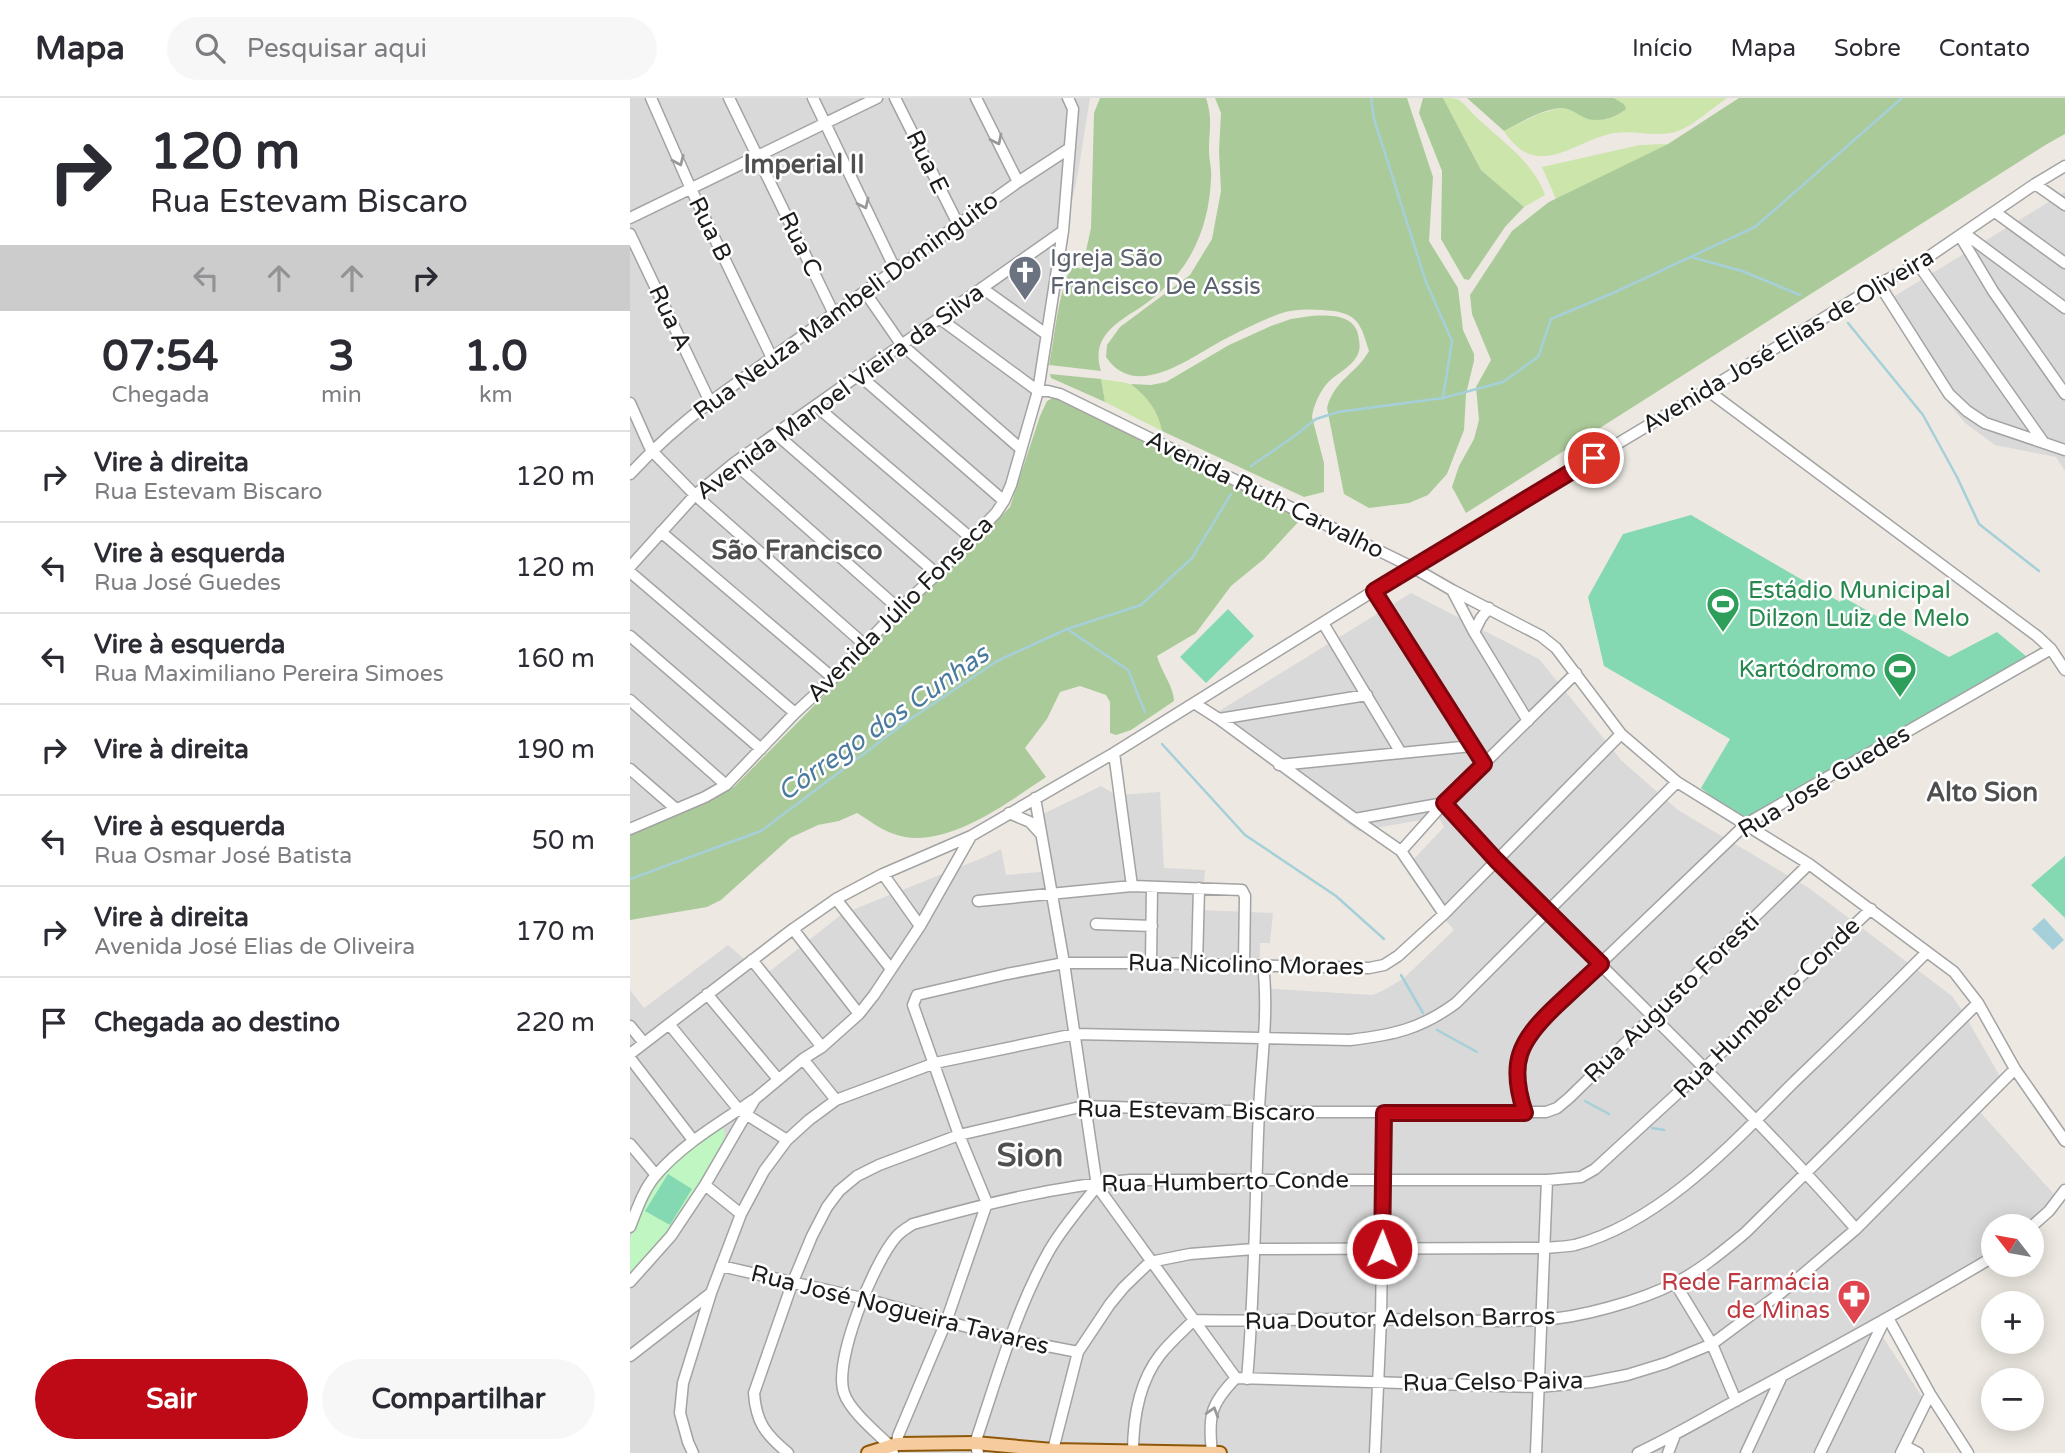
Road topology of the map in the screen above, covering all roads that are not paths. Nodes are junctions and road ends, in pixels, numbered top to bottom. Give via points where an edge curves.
1 (651, 98) edge
2 (729, 98) edge
3 (813, 98) edge
4 (877, 98) edge
5 (895, 98) edge
6 (976, 98) edge
7 (1068, 98) edge
8 (1076, 98) edge
9 (1073, 109) junction
10 (825, 123) junction
11 (1070, 148) junction
12 (757, 157) junction
13 (2065, 166) edge
14 (1018, 182) junction
15 (2035, 184) junction
16 (691, 189) junction
17 (2065, 205) edge
18 (1995, 212) junction
19 (630, 218) edge
20 (958, 226) junction
21 (1063, 231) junction
22 (630, 234) edge
23 (1962, 234) junction
24 (2065, 263) edge
25 (1918, 264) junction
26 (895, 271) junction
27 (1879, 284) junction
28 (982, 288) junction
29 (865, 292) junction
30 (2063, 308) edge
31 (834, 314) junction
32 (939, 318) junction
33 (1046, 334) junction
34 (901, 344) junction
35 (772, 358) junction
36 (859, 375) junction
37 (1707, 390) junction
38 (1038, 391) junction
39 (2065, 394) edge
40 (710, 402) junction
41 (630, 403) edge
42 (816, 406) junction
43 (776, 434) junction
44 (2043, 443) junction
45 (1021, 449) junction
46 (651, 450) junction
47 (2065, 450) edge
48 (734, 463) junction
49 (630, 474) edge
50 (695, 495) junction
51 (1004, 501) junction
52 (661, 532) junction
53 (972, 539) junction
54 (1412, 567) junction
55 (630, 570) edge
56 (937, 574) junction
57 (1452, 590) junction
58 (1374, 591) junction
59 (1489, 608) junction
60 (899, 609) junction
61 (1323, 624) junction
62 (1474, 632) junction
63 (630, 636) edge
64 (865, 645) junction
65 (2051, 649) junction
66 (2062, 659) edge
67 (2065, 670) edge
68 (1576, 673) junction
69 (833, 678) junction
70 (1367, 695) junction
71 (630, 700) edge
72 (1194, 703) junction
73 (795, 713) junction
74 (1219, 719) junction
75 (1528, 721) junction
76 (1621, 734) junction
77 (1472, 746) junction
78 (761, 749) junction
79 (1114, 753) junction
80 (1401, 753) junction
81 (1484, 764) junction
82 (1279, 765) junction
83 (630, 769) edge
84 (1677, 782) junction
85 (726, 785) junction
86 (1035, 798) junction
87 (1444, 803) junction
88 (676, 810) junction
89 (1009, 813) junction
90 (1355, 819) junction
91 (1746, 824) junction
92 (630, 829) edge
93 (971, 836) junction
94 (1043, 837) junction
95 (1401, 851) junction
96 (1496, 860) junction
97 (1810, 864) junction
98 (883, 874) junction
99 (1132, 886) junction
100 (1152, 887) junction
101 (1199, 888) junction
102 (1052, 892) junction
103 (836, 899) junction
104 (978, 901) dead end
105 (1871, 909) junction
106 (1548, 911) junction
107 (1444, 914) junction
108 (1096, 924) dead end
109 (920, 926) junction
110 (1152, 926) junction
111 (793, 929) junction
112 (1927, 952) junction
113 (752, 960) junction
114 (1064, 963) junction
115 (1152, 963) junction
116 (1197, 964) junction
117 (1601, 964) junction
118 (1244, 965) junction
119 (1263, 965) junction
120 (891, 969) junction
121 (707, 994) junction
122 (1978, 1003) junction
123 (859, 1014) junction
124 (1653, 1017) junction
125 (669, 1024) junction
126 (630, 1026) edge
127 (1074, 1034) junction
128 (1264, 1037) junction
129 (643, 1043) junction
130 (822, 1047) junction
131 (630, 1056) edge
132 (803, 1059) junction
133 (935, 1063) junction
134 (1704, 1069) junction
135 (2015, 1069) junction
136 (778, 1079) junction
137 (836, 1100) junction
138 (1084, 1106) junction
139 (742, 1112) junction
140 (1259, 1112) junction
141 (1384, 1113) junction
142 (1525, 1113) junction
143 (1756, 1120) junction
144 (959, 1135) junction
145 (693, 1140) junction
146 (787, 1140) junction
147 (2065, 1141) edge
148 (630, 1144) edge
149 (1807, 1172) junction
150 (656, 1175) junction
151 (1258, 1178) junction
152 (1383, 1180) junction
153 (1547, 1180) junction
154 (705, 1185) junction
155 (1096, 1185) junction
156 (2065, 1190) edge
157 (987, 1203) junction
158 (741, 1214) junction
159 (2044, 1215) edge
160 (630, 1227) edge
161 (1856, 1229) junction
162 (1543, 1248) junction
163 (1254, 1249) junction
164 (1382, 1249) junction
165 (1150, 1262) junction
166 (1981, 1264) edge
167 (721, 1266) junction
168 (630, 1282) edge
169 (1675, 1283) junction
170 (792, 1284) junction
171 (711, 1293) junction
172 (862, 1298) junction
173 (1381, 1319) junction
174 (1886, 1319) junction
175 (1194, 1320) junction
176 (1541, 1320) junction
177 (946, 1322) junction
178 (1252, 1322) junction
179 (1010, 1339) junction
180 (1712, 1344) junction
181 (1078, 1352) junction
182 (630, 1356) edge
183 (1242, 1378) junction
184 (1781, 1378) junction
185 (1378, 1383) junction
186 (1538, 1387) junction
187 (1930, 1394) junction
188 (1736, 1401) junction
189 (1675, 1435) junction
190 (893, 1448) edge
191 (977, 1448) edge
192 (1903, 1450) edge
193 (1053, 1451) edge
194 (1133, 1452) edge
195 (693, 1453) edge
196 (788, 1453) edge
197 (869, 1453) edge
198 (1212, 1453) edge
199 (1220, 1453) edge
200 (1375, 1453) edge
201 (1536, 1453) edge
202 (1638, 1453) edge
203 (1668, 1453) edge
204 (1746, 1453) edge
205 (1820, 1453) edge
206 (1918, 1453) edge
207 (1968, 1453) edge

1 -> 16 street, Rua B
2 - 12 street, Rua C
3 - 10 street
4 - 10 street
5 - 20 street, Rua E
6 -> 14 street
7 - 9 street, Avenida Júlio Fonseca
8 - 9 street
9 - 11 street, Avenida Júlio Fonseca
10 - 12 street
10 -> 26 street
11 - 14 street, Rua Neuza Mambeli Dominguito
11 - 21 street, Avenida Júlio Fonseca
12 - 16 street
12 - 31 street, Rua C
13 - 15 street, Avenida José Elias de Oliveira
14 - 20 street, Rua Neuza Mambeli Dominguito
15 - 17 street
15 - 18 street, Avenida José Elias de Oliveira
16 - 19 street
16 - 35 street, Rua B
18 - 23 street, Avenida José Elias de Oliveira
18 - 24 street
20 - 26 street, Rua Neuza Mambeli Dominguito
21 - 28 street, Avenida Manoel Vieira da Silva
21 - 33 street, Avenida Júlio Fonseca
22 - 40 street, Rua A
23 - 25 street, Avenida José Elias de Oliveira
23 - 30 street
23 - 39 street via 2007,311
25 - 27 street, Avenida José Elias de Oliveira
25 - 44 street
26 - 29 street, Rua Neuza Mambeli Dominguito
27 - 37 street, Avenida José Elias de Oliveira
27 - 44 street via 1949,394 1986,422
28 - 32 street, Avenida Manoel Vieira da Silva
28 - 33 street
29 - 31 street, Rua Neuza Mambeli Dominguito
29 - 34 street
31 - 35 street, Rua Neuza Mambeli Dominguito
32 - 34 street, Avenida Manoel Vieira da Silva
32 - 38 street
33 - 38 street, Avenida Júlio Fonseca
34 - 36 street, Avenida Manoel Vieira da Silva
34 - 45 street
35 - 40 street, Rua Neuza Mambeli Dominguito
36 - 42 street, Avenida Manoel Vieira da Silva
36 - 51 street
37 - 54 street, Avenida José Elias de Oliveira
37 - 65 street
38 - 45 street, Avenida Júlio Fonseca
38 - 54 street, Avenida Ruth Carvalho via 1060,394
40 - 46 street, Rua Neuza Mambeli Dominguito
41 - 46 street
42 - 43 street, Avenida Manoel Vieira da Silva
42 - 53 street
43 - 48 street, Avenida Manoel Vieira da Silva
43 - 56 street
44 - 47 street
45 - 51 street, Avenida Júlio Fonseca
46 - 49 street, Rua Neuza Mambeli Dominguito
46 - 50 street
48 - 50 street, Avenida Manoel Vieira da Silva
48 - 60 street
50 - 52 street, Avenida Manoel Vieira da Silva
50 - 64 street
51 - 53 street, Avenida Júlio Fonseca
52 - 55 street, Avenida Manoel Vieira da Silva
52 - 69 street
53 - 56 street, Avenida Júlio Fonseca
54 - 57 street, Avenida Ruth Carvalho
54 - 58 street, Avenida José Elias de Oliveira
55 - 73 street
56 - 60 street, Avenida Júlio Fonseca
57 - 59 street, Avenida Ruth Carvalho
57 - 62 street
58 - 61 street, Avenida José Elias de Oliveira
58 - 77 street
59 - 62 street
59 - 68 street, Avenida Ruth Carvalho via 1541,636
60 - 64 street, Avenida Júlio Fonseca
61 - 70 street
61 - 72 street, Avenida José Elias de Oliveira
62 - 75 street
63 - 78 street
64 - 69 street, Avenida Júlio Fonseca
65 - 66 street
65 - 91 street, Rua José Guedes
66 - 67 street
68 - 75 street
68 - 76 street, Avenida Ruth Carvalho
69 - 73 street, Avenida Júlio Fonseca
70 - 74 street
70 - 80 street
71 - 85 street
72 - 74 street
72 - 79 street, Avenida José Elias de Oliveira
73 - 78 street, Avenida Júlio Fonseca
74 - 82 street
75 - 81 street
76 - 84 street, Avenida Ruth Carvalho
76 - 96 street, Rua Nicolino Moraes
77 - 80 street
77 - 81 street
78 - 85 street, Avenida Júlio Fonseca
79 - 86 street, Avenida José Elias de Oliveira
79 - 99 street
80 - 82 street
81 - 87 street
82 - 90 street
83 - 88 street
84 - 91 street, Avenida Ruth Carvalho
84 - 106 street
85 - 88 street, Avenida Júlio Fonseca
86 - 89 street, Avenida José Elias de Oliveira
86 - 94 street
87 - 90 street
87 - 95 street
87 - 96 street
88 - 92 street, Avenida Júlio Fonseca
89 - 93 street, Avenida José Elias de Oliveira
89 - 94 street via 1030,822
90 - 95 street
91 - 97 street, Avenida Ruth Carvalho
91 - 117 street, Rua José Guedes
93 - 98 street, Avenida José Elias de Oliveira
93 - 109 street
94 - 102 street
95 - 107 street
96 - 106 street
96 - 107 street, Rua Nicolino Moraes
97 - 105 street, Avenida Ruth Carvalho
97 - 124 street, Rua Augusto Foresti
98 - 103 street, Avenida José Elias de Oliveira
98 - 109 street
99 - 100 street
99 - 102 street
100 - 101 street
100 - 110 street
101 - 116 street
101 - 118 street via 1242,890
102 - 104 street
102 - 114 street
103 - 111 street, Avenida José Elias de Oliveira
103 - 120 street
105 - 112 street, Avenida Ruth Carvalho
105 - 134 street, Rua Humberto Conde
106 - 117 street
106 - 128 street via 1456,1003 1423,1024 1350,1040
107 - 119 street, Rua Nicolino Moraes via 1384,965
108 - 110 street
109 - 120 street
110 - 115 street
111 - 113 street, Avenida José Elias de Oliveira
111 - 123 street
112 - 122 street, Avenida Ruth Carvalho via 1954,972
112 - 143 street
113 - 121 street, Avenida José Elias de Oliveira
113 - 130 street
114 - 115 street, Rua Nicolino Moraes
114 - 127 street
114 - 133 street, Rua Nicolino Moraes via 917,995 913,1005
115 - 116 street, Rua Nicolino Moraes
116 - 118 street, Rua Nicolino Moraes
117 - 124 street
117 - 142 street, Rua José Guedes via 1536,1025 1525,1042 1516,1079
118 - 119 street, Rua Nicolino Moraes
119 - 128 street
120 - 123 street
121 - 125 street, Avenida José Elias de Oliveira
121 - 136 street
122 - 135 street, Avenida Ruth Carvalho
122 - 149 street, Rua Doutor Adelson Barros
123 - 130 street
124 - 134 street
124 - 142 street, Rua Augusto Foresti via 1557,1108
125 - 129 street, Avenida José Elias de Oliveira
125 - 139 street
126 - 129 street
127 - 128 street
127 - 133 street
127 - 138 street
128 - 140 street
129 - 131 street, Avenida José Elias de Oliveira
130 - 132 street
131 - 145 street
132 - 136 street
132 - 137 street
133 - 137 street
133 - 144 street
134 - 143 street
134 - 153 street, Rua Humberto Conde via 1595,1169 1581,1177
135 - 147 street, Avenida Ruth Carvalho
135 - 161 street, Rua Celso Paiva
136 - 139 street
137 - 146 street
138 - 140 street, Rua Estevam Biscaro
138 - 144 street, Rua Estevam Biscaro
138 - 155 street
139 - 145 street
139 - 146 street
139 - 154 street
140 - 141 street, Rua Estevam Biscaro
140 - 151 street
141 - 142 street, Rua Estevam Biscaro
141 - 152 street
143 - 149 street
143 - 162 street via 1681,1189 1640,1216 1573,1245
144 - 157 street
144 - 170 street, Rua Estevam Biscaro via 879,1165 839,1191 812,1236
145 - 150 street
146 - 158 street
148 - 150 street
149 - 161 street
149 - 169 street, Rua Doutor Adelson Barros via 1712,1261
150 - 160 street
151 - 152 street, Rua Humberto Conde
151 - 155 street, Rua Humberto Conde via 1130,1180
151 - 163 street
152 - 153 street, Rua Humberto Conde
152 - 164 street
153 - 162 street
154 - 158 street
154 - 168 street via 671,1236
155 - 157 street, Rua Humberto Conde
155 - 165 street
155 - 179 street via 1048,1253
156 - 159 street
157 - 172 street, Rua Humberto Conde via 904,1230 894,1239
157 - 177 street
158 - 167 street
161 - 180 street, Rua Celso Paiva
162 - 164 street
162 - 176 street
163 - 164 street
163 - 165 street
163 - 178 street
164 - 173 street
165 - 175 street
165 - 181 street via 1110,1304
166 - 174 street
167 - 170 street, Rua José Nogueira Tavares
167 - 171 street
169 - 176 street, Rua Doutor Adelson Barros via 1627,1302
169 - 180 street
170 - 172 street, Rua José Nogueira Tavares
170 - 196 street, Rua Estevam Biscaro via 754,1392 755,1411 763,1428
171 - 182 street
171 - 195 street via 683,1383 680,1413
172 - 177 street, Rua José Nogueira Tavares
172 - 190 street, Rua Humberto Conde via 841,1381 851,1406
173 - 176 street, Rua Doutor Adelson Barros
173 - 178 street, Rua Doutor Adelson Barros
173 - 185 street
174 - 184 street
174 - 187 street
174 - 205 street
175 - 178 street, Rua Doutor Adelson Barros
175 - 183 street
175 - 194 street via 1161,1354 1142,1387
176 - 186 street
177 - 179 street, Rua José Nogueira Tavares
177 - 190 street
178 - 183 street
179 - 181 street, Rua José Nogueira Tavares
179 - 191 street
180 - 186 street, Rua Celso Paiva via 1627,1375
180 - 188 street
181 - 193 street
183 - 185 street, Rua Celso Paiva
198 -> 183 street via 1212,1412 1223,1391
184 - 188 street
184 - 204 street
185 - 186 street, Rua Celso Paiva
185 - 200 street
186 - 201 street
187 - 192 street
187 - 207 street
188 - 189 street
189 - 202 street
189 - 203 street
190 - 191 main road
190 - 197 main road
191 - 193 main road
192 - 206 street
193 - 194 main road
194 - 198 main road
198 - 199 main road

